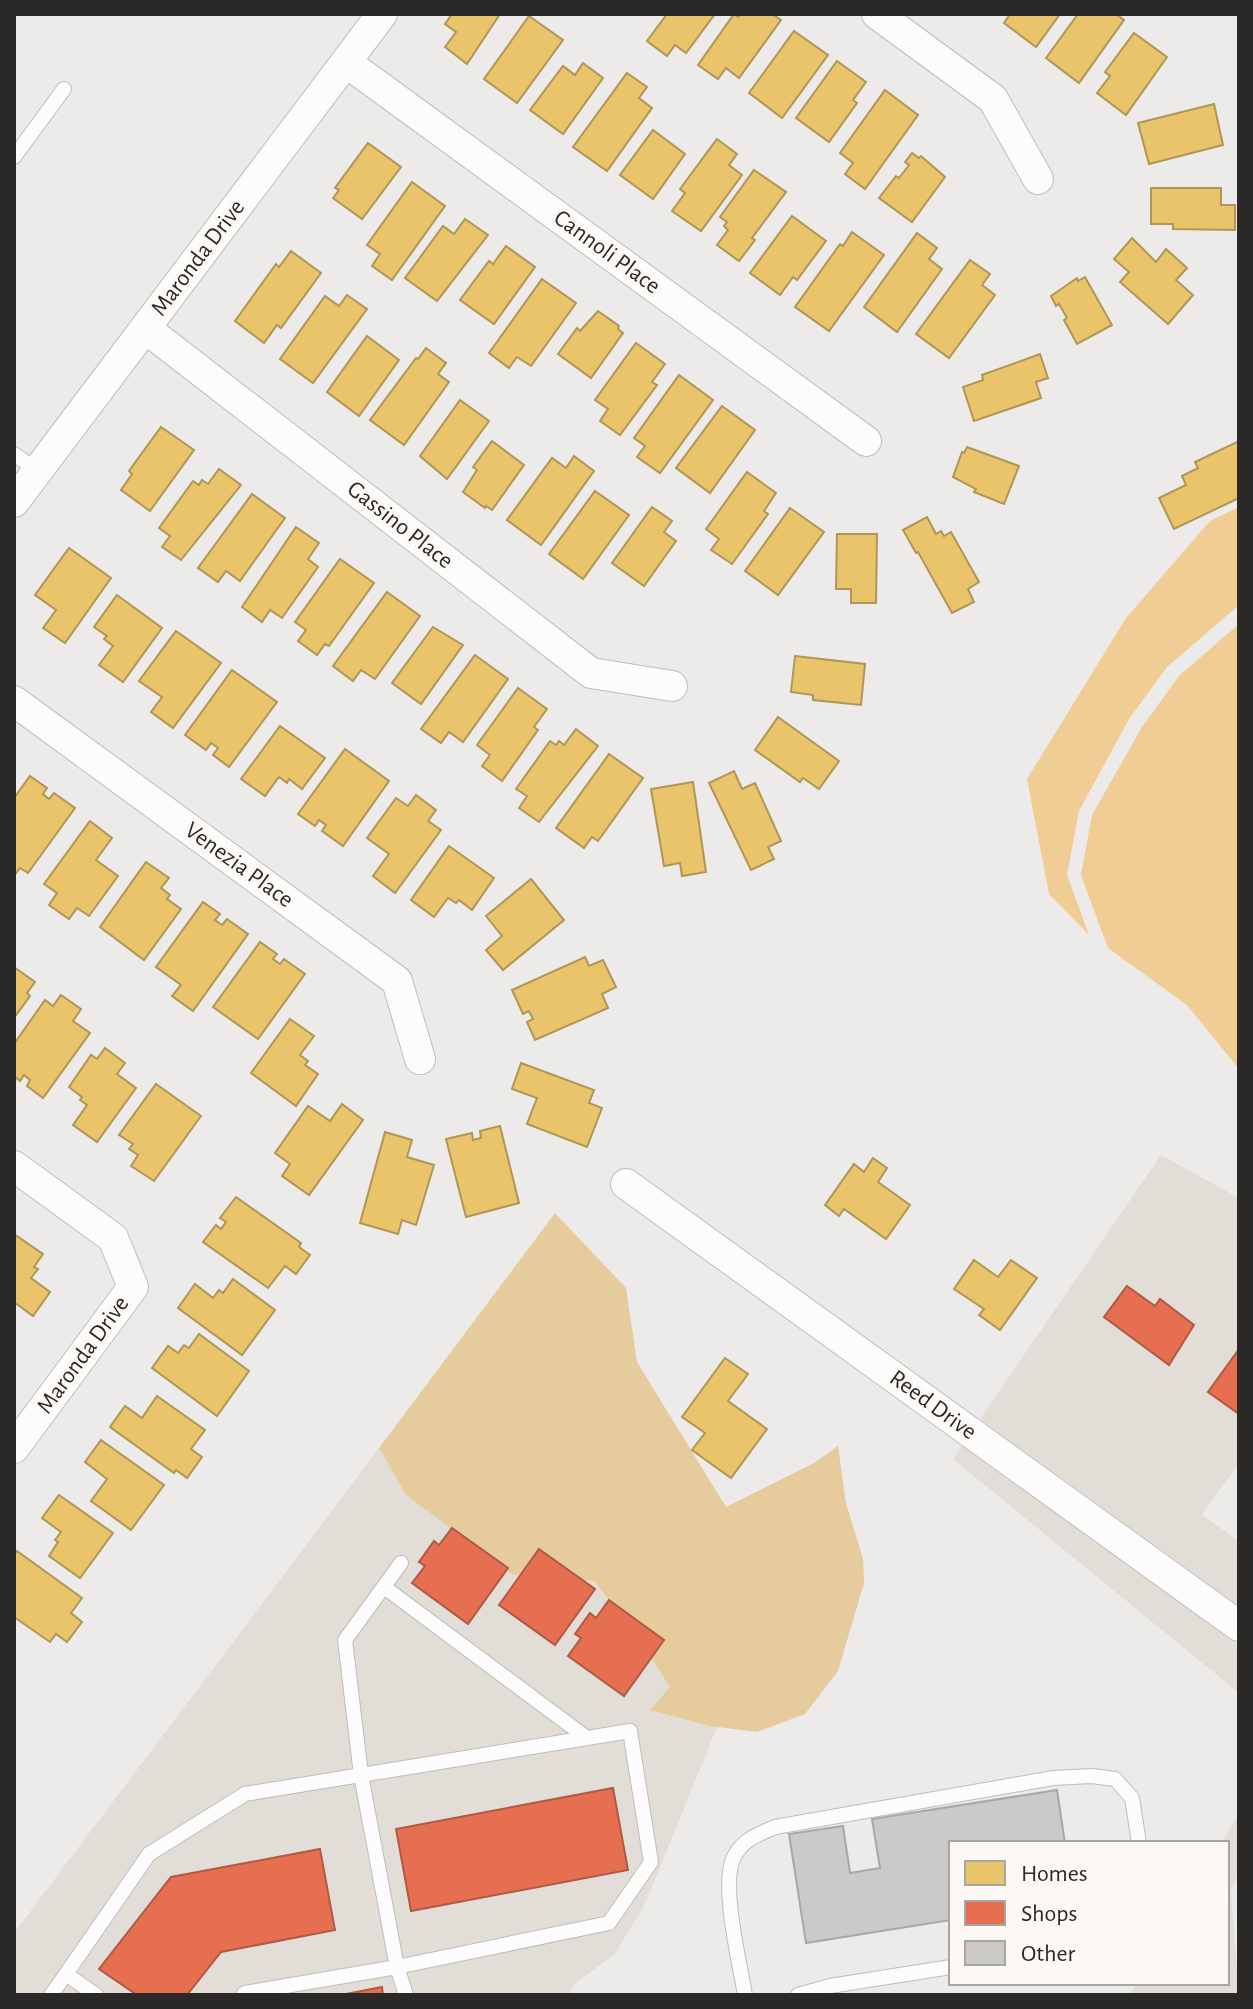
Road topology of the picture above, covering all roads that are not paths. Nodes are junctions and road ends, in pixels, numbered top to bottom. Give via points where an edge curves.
1 (382, 14) edge
2 (877, 14) edge
3 (347, 63) junction
4 (64, 89) dead end
5 (14, 157) edge
6 (1038, 179) dead end
7 (145, 328) junction
8 (866, 441) dead end
9 (26, 462) edge
10 (14, 502) edge
11 (672, 686) dead end
12 (14, 701) edge
13 (420, 1059) dead end
14 (14, 1166) edge
15 (626, 1184) dead end
16 (14, 1448) edge
17 (401, 1563) dead end
18 (384, 1587) junction
19 (1239, 1626) edge
20 (587, 1738) junction
21 (361, 1775) junction
22 (1139, 1841) edge
23 (397, 1967) junction
24 (949, 1967) edge
25 (66, 1974) junction
26 (51, 1995) edge
27 (96, 1995) edge
28 (243, 1995) edge
29 (406, 1995) edge
30 (745, 1995) edge
31 (798, 1995) edge

1 - 3 street, Maronda Drive
2 - 6 street via 993,99
3 - 7 street, Maronda Drive
3 - 8 street, Cannoli Place
4 - 5 lane
7 - 9 street, Maronda Drive
7 - 11 street, Gassino Place via 591,673
9 - 10 street, Maronda Drive
12 - 13 street, Venezia Place via 397,981
14 - 16 street, Maronda Drive via 113,1238 133,1287
15 - 19 street, Reed Drive
17 - 18 lane
18 - 20 lane
18 - 21 lane via 345,1640
20 - 21 lane
20 - 23 lane via 630,1731 651,1862 609,1923
21 - 23 lane
21 - 25 lane via 245,1794 149,1854
22 - 30 lane via 1132,1798 1115,1779 1092,1776 1053,1778 775,1827 750,1838 734,1856 728,1885
23 - 28 lane
23 - 29 lane
24 - 31 lane
25 - 26 lane
25 - 27 lane

